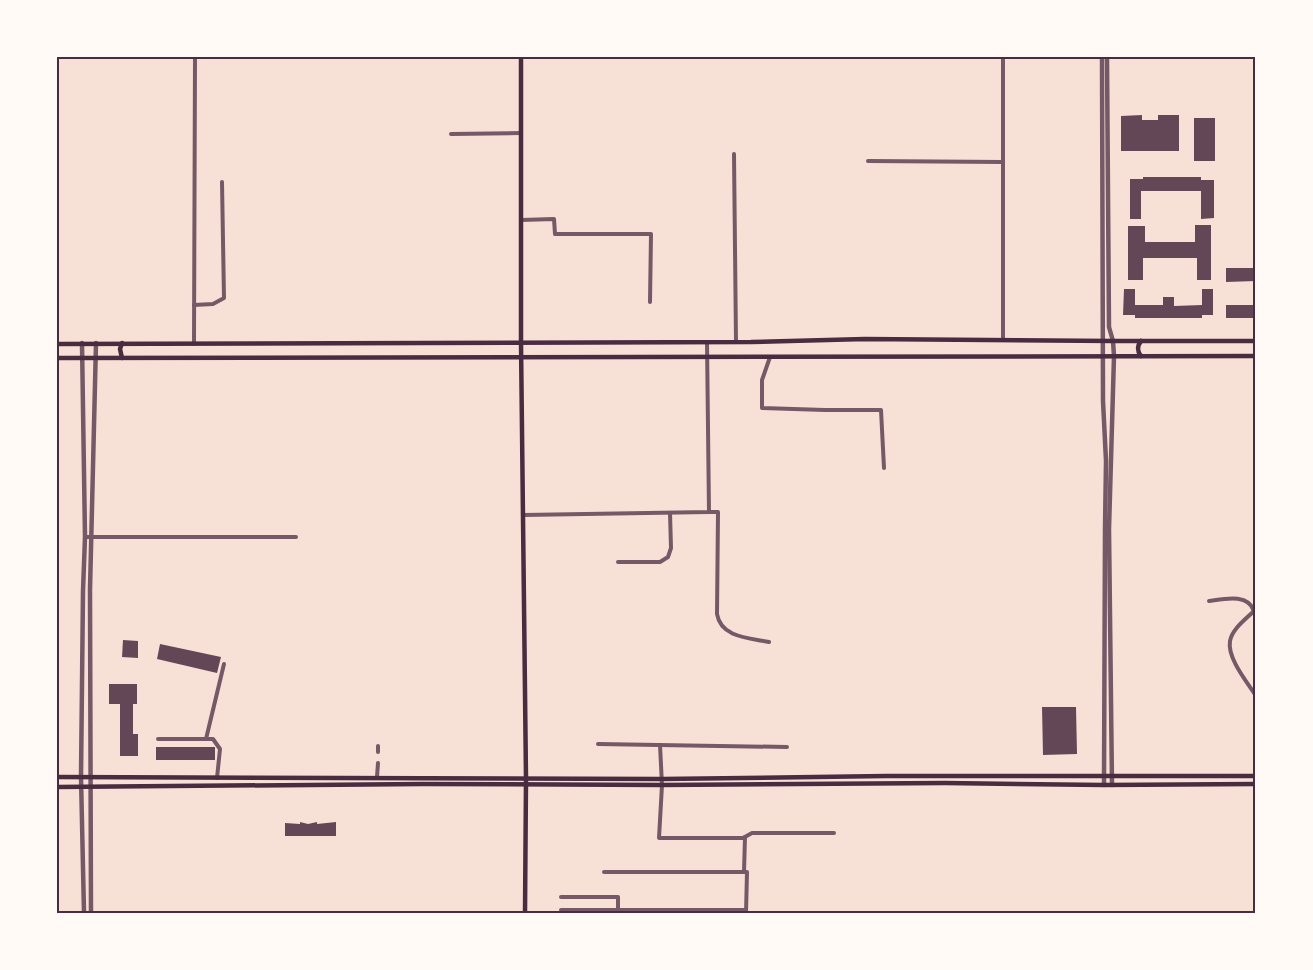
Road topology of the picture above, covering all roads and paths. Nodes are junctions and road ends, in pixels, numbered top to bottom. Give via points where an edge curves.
1 (195, 57) edge
2 (521, 57) edge
3 (1003, 57) edge
4 (1102, 57) edge
5 (1107, 57) edge
6 (521, 133) junction
7 (451, 134) dead end
8 (734, 154) dead end
9 (868, 162) dead end
10 (1003, 162) junction
11 (222, 182) dead end
12 (521, 220) junction
13 (650, 302) dead end
14 (194, 305) junction
15 (1003, 340) junction
16 (1104, 341) junction
17 (1113, 341) junction
18 (1141, 341) junction
19 (1256, 341) edge
20 (707, 342) junction
21 (736, 342) junction
22 (82, 343) junction
23 (96, 343) junction
24 (521, 343) junction
25 (57, 344) edge
26 (122, 344) junction
27 (194, 344) junction
28 (1104, 356) junction
29 (1114, 356) junction
30 (1141, 356) junction
31 (1256, 356) edge
32 (521, 357) junction
33 (707, 357) junction
34 (770, 357) junction
35 (57, 358) edge
36 (82, 358) junction
37 (95, 358) junction
38 (122, 358) junction
39 (884, 468) dead end
40 (709, 512) junction
41 (670, 513) junction
42 (523, 515) junction
43 (85, 537) junction
44 (92, 537) junction
45 (296, 537) dead end
46 (618, 562) dead end
47 (1209, 601) dead end
48 (1255, 611) edge
49 (769, 642) dead end
50 (224, 664) dead end
51 (1256, 696) edge
52 (158, 739) dead end
53 (207, 739) junction
54 (598, 744) dead end
55 (660, 745) junction
56 (378, 746) dead end
57 (787, 747) dead end
58 (378, 752) dead end
59 (378, 763) dead end
60 (1256, 776) edge
61 (57, 777) edge
62 (81, 777) junction
63 (90, 777) junction
64 (377, 777) junction
65 (1104, 777) junction
66 (1112, 777) junction
67 (217, 778) junction
68 (526, 779) junction
69 (662, 779) junction
70 (1256, 784) edge
71 (526, 785) junction
72 (1104, 785) junction
73 (1112, 785) junction
74 (662, 786) junction
75 (57, 787) edge
76 (81, 787) junction
77 (90, 787) junction
78 (834, 833) dead end
79 (745, 837) junction
80 (604, 872) dead end
81 (744, 872) junction
82 (561, 897) dead end
83 (561, 910) dead end
84 (618, 910) junction
85 (746, 912) edge
86 (84, 913) edge
87 (91, 913) edge
88 (525, 913) edge

1 - 14 street
2 - 6 main road
3 - 10 street
4 - 16 street
5 - 17 street via 1109,327
6 - 7 street
6 - 12 main road
8 - 21 street
9 - 10 street
10 - 15 street
11 - 14 street via 224,298 213,304
12 - 13 street via 554,219 555,234 651,234
12 - 24 main road
14 - 27 street
15 - 16 main road
15 - 21 main road
16 - 17 main road
16 - 28 street
17 - 18 main road
17 - 29 street
18 - 19 main road
18 - 30 main road
20 - 21 main road
20 - 24 main road
20 - 33 street
22 - 23 main road
22 - 25 main road
22 - 36 street
23 - 26 main road
23 - 37 street
24 - 27 main road
24 - 32 main road
26 - 27 main road
26 - 38 main road
28 - 29 main road
28 - 34 main road
28 - 65 street
29 - 30 main road
29 - 66 street via 1110,529
30 - 31 main road
32 - 33 main road
32 - 38 main road
32 - 42 main road
33 - 34 main road
33 - 40 street
34 - 39 street via 762,380 762,408 881,410
35 - 36 main road
36 - 37 main road
36 - 43 street
37 - 38 main road
37 - 44 street
40 - 41 street
40 - 49 street via 718,512 718,621 727,632
41 - 42 street
41 - 46 street via 668,557 660,562
42 - 68 main road
43 - 44 street
43 - 62 street
44 - 45 street
44 - 63 street
47 - 48 street via 1245,600
48 - 51 street via 1230,639 1231,654
50 - 53 street
52 - 53 street
53 - 67 street via 213,739 220,749
54 - 55 street
55 - 57 street
55 - 69 street
56 - 58 street
59 - 64 street
60 - 66 main road
61 - 62 main road
62 - 63 main road
62 - 76 street
63 - 67 main road
63 - 77 street
64 - 67 main road
64 - 68 main road
65 - 66 main road
65 - 69 main road
65 - 72 street
66 - 73 street
68 - 69 main road
68 - 71 main road
69 - 74 street
70 - 73 main road
71 - 74 main road
71 - 77 main road
71 - 88 main road
72 - 73 main road
72 - 74 main road
74 - 79 street via 659,838
75 - 76 main road
76 - 77 main road
76 - 86 street
77 - 87 street
78 - 79 street via 752,833
79 - 81 street
80 - 81 street
81 - 85 street
82 - 84 street via 618,897
83 - 84 street
84 - 85 street

